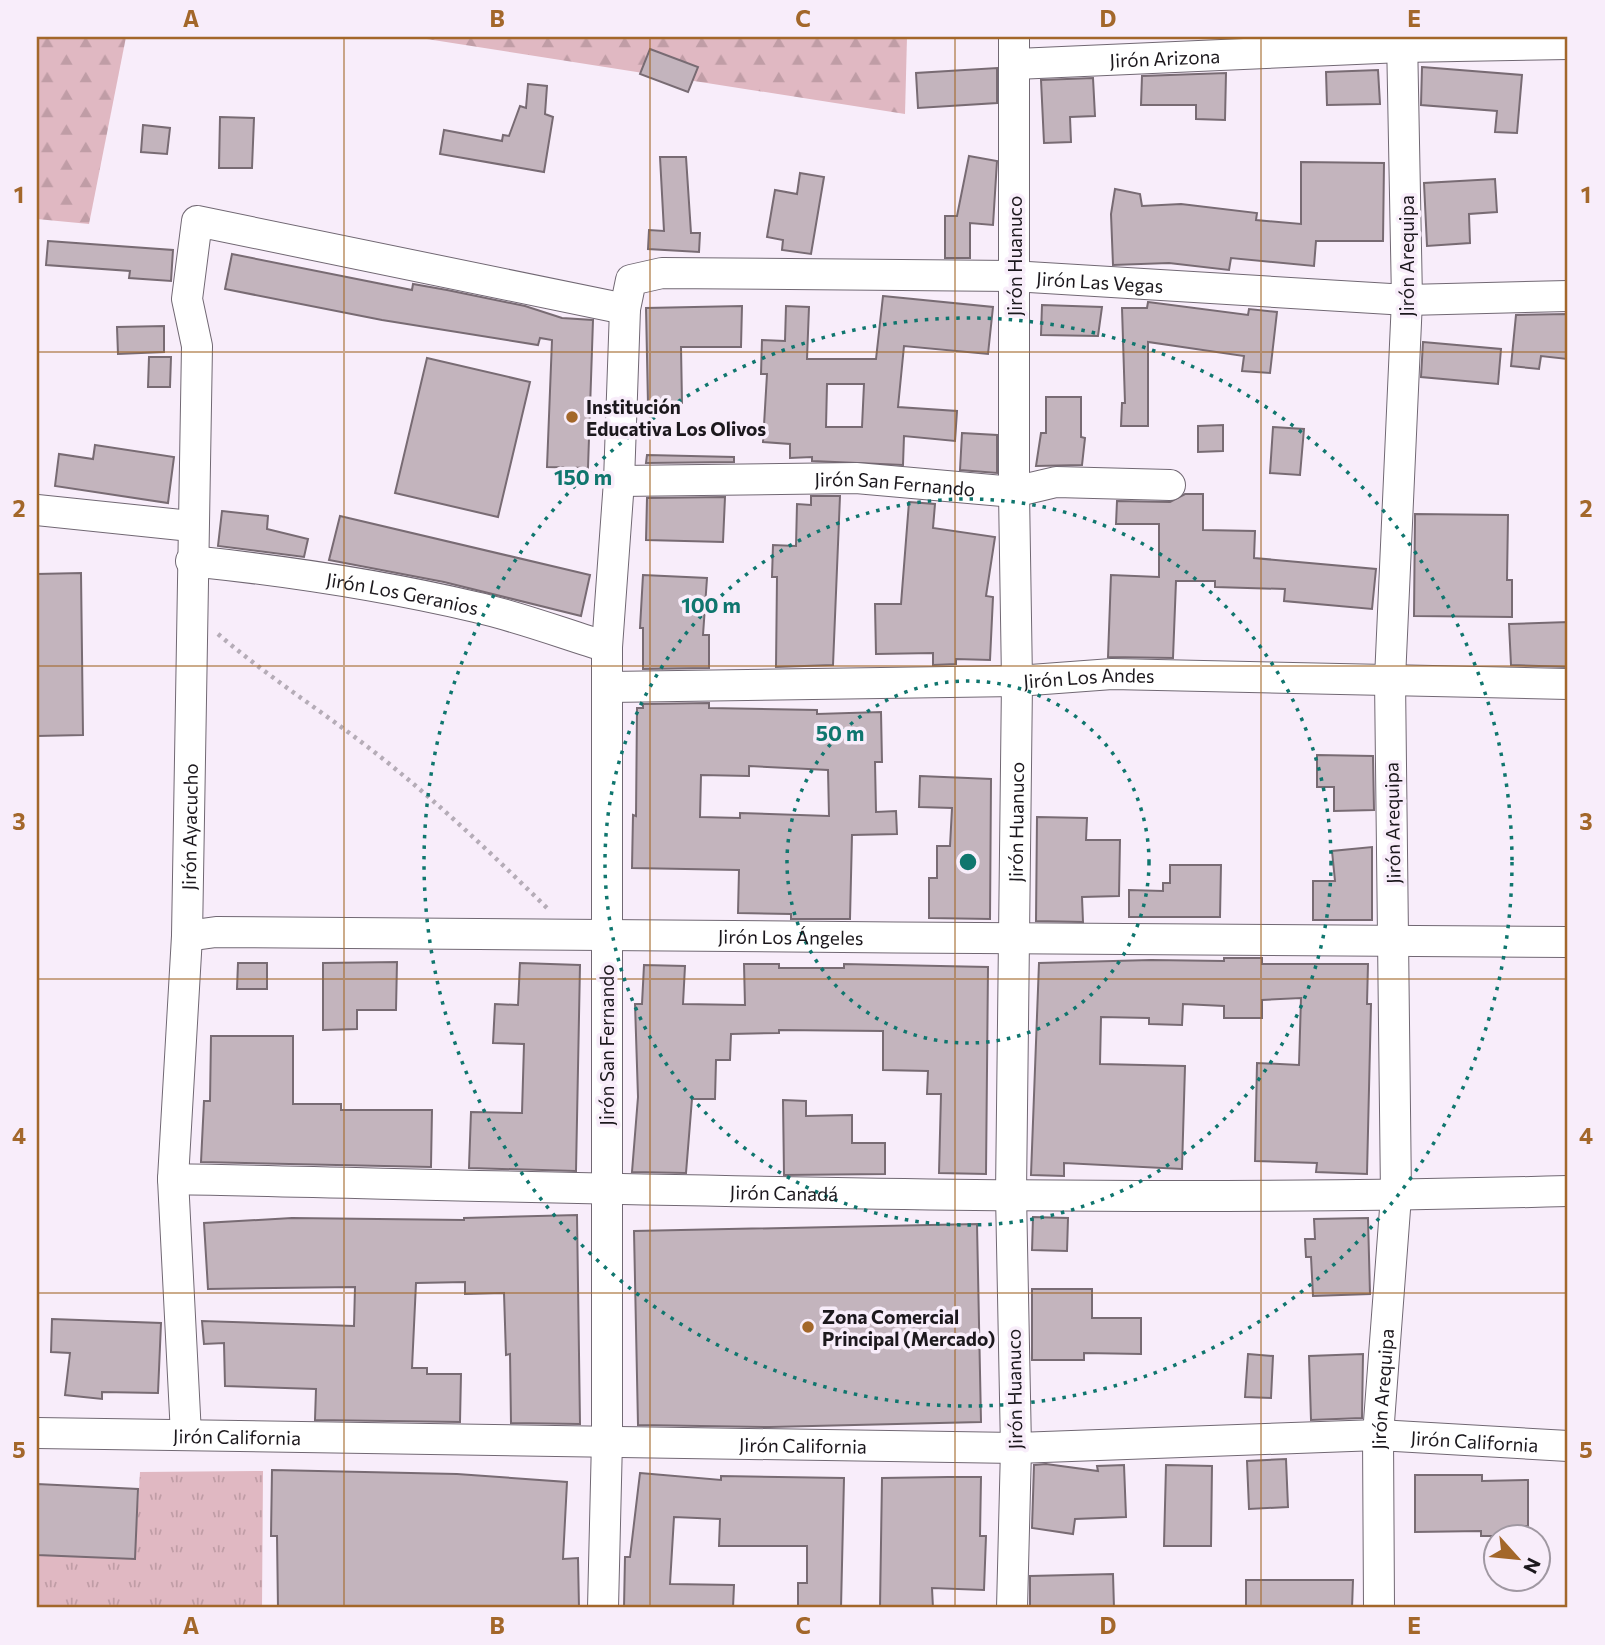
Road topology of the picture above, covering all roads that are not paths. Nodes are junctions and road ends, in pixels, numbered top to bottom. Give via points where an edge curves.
1 (1402, 42) edge
2 (1568, 44) edge
3 (1015, 50) edge
4 (1013, 276) junction
5 (631, 280) joint
6 (1568, 296) edge
7 (1407, 300) junction
8 (625, 309) junction
9 (619, 481) junction
10 (1171, 485) dead end
11 (1014, 492) junction
12 (37, 510) edge
13 (191, 526) junction
14 (191, 561) junction
15 (607, 647) junction
16 (1390, 679) junction
17 (1017, 681) junction
18 (1568, 684) edge
19 (609, 687) junction
20 (606, 934) junction
21 (187, 936) junction
22 (1013, 941) junction
23 (1394, 942) junction
24 (1568, 942) edge
25 (173, 1179) junction
26 (605, 1189) junction
27 (1568, 1191) edge
28 (1011, 1194) junction
29 (1396, 1196) junction
30 (37, 1433) edge
31 (186, 1435) junction
32 (1378, 1435) junction
33 (607, 1440) junction
34 (1568, 1446) edge
35 (1016, 1448) junction
36 (603, 1608) edge
37 (1012, 1608) edge
38 (1379, 1608) edge

1 - 2 street, Jirón Arizona
1 - 3 street, Jirón Arizona
1 - 7 street, Jirón Arequipa
3 - 4 street, Jirón Huanuco
4 - 5 street, Jirón Las Vegas via 662,273
4 - 7 street, Jirón Las Vegas
4 - 11 street, Jirón Huanuco
5 - 8 street, Jirón San Fernando
6 - 7 street, Jirón Las Vegas
7 - 16 street, Jirón Arequipa
8 - 9 street, Jirón San Fernando
8 - 13 street, Jirón Ayacucho via 197,221 187,299 197,346 197,471
9 - 11 street, Jirón San Fernando via 856,478
9 - 15 street, Jirón San Fernando
10 - 11 street, Jirón San Fernando via 1056,482
11 - 17 street, Jirón Huanuco
12 - 13 street
13 - 14 street, Jirón Ayacucho
14 - 15 street, Jirón Los Geranios via 295,572 477,607
14 - 21 street, Jirón Ayacucho
15 - 19 street, Jirón San Fernando
16 - 17 street, Jirón Los Andes via 1112,674
16 - 18 street, Jirón Los Andes
16 - 23 street, Jirón Arequipa
17 - 19 street, Jirón Los Andes
17 - 22 street, Jirón Huanuco
19 - 20 street, Jirón San Fernando
20 - 21 street, Jirón Los Ángeles via 216,932
20 - 22 street, Jirón Los Ángeles
20 - 26 street, Jirón San Fernando
21 - 25 street, Jirón Ayacucho
22 - 23 street, Jirón Los Ángeles
22 - 28 street, Jirón Huanuco
23 - 24 street, Jirón Los Ángeles
23 - 29 street, Jirón Arequipa
25 - 26 street, Jirón Canadá
25 - 31 street, Jirón Ayacucho
26 - 28 street, Jirón Canadá
26 - 33 street, Jirón San Fernando
27 - 29 street, Jirón Canadá
28 - 29 street, Jirón Canadá
28 - 35 street, Jirón Huanuco
29 - 32 street, Jirón Arequipa
30 - 31 street, Jirón California
31 - 33 street, Jirón California
32 - 34 street, Jirón California
32 - 35 street, Jirón California
32 - 38 street, Jirón Arequipa
33 - 35 street, Jirón California
33 - 36 street, Jirón San Fernando
35 - 37 street, Jirón Huanuco

